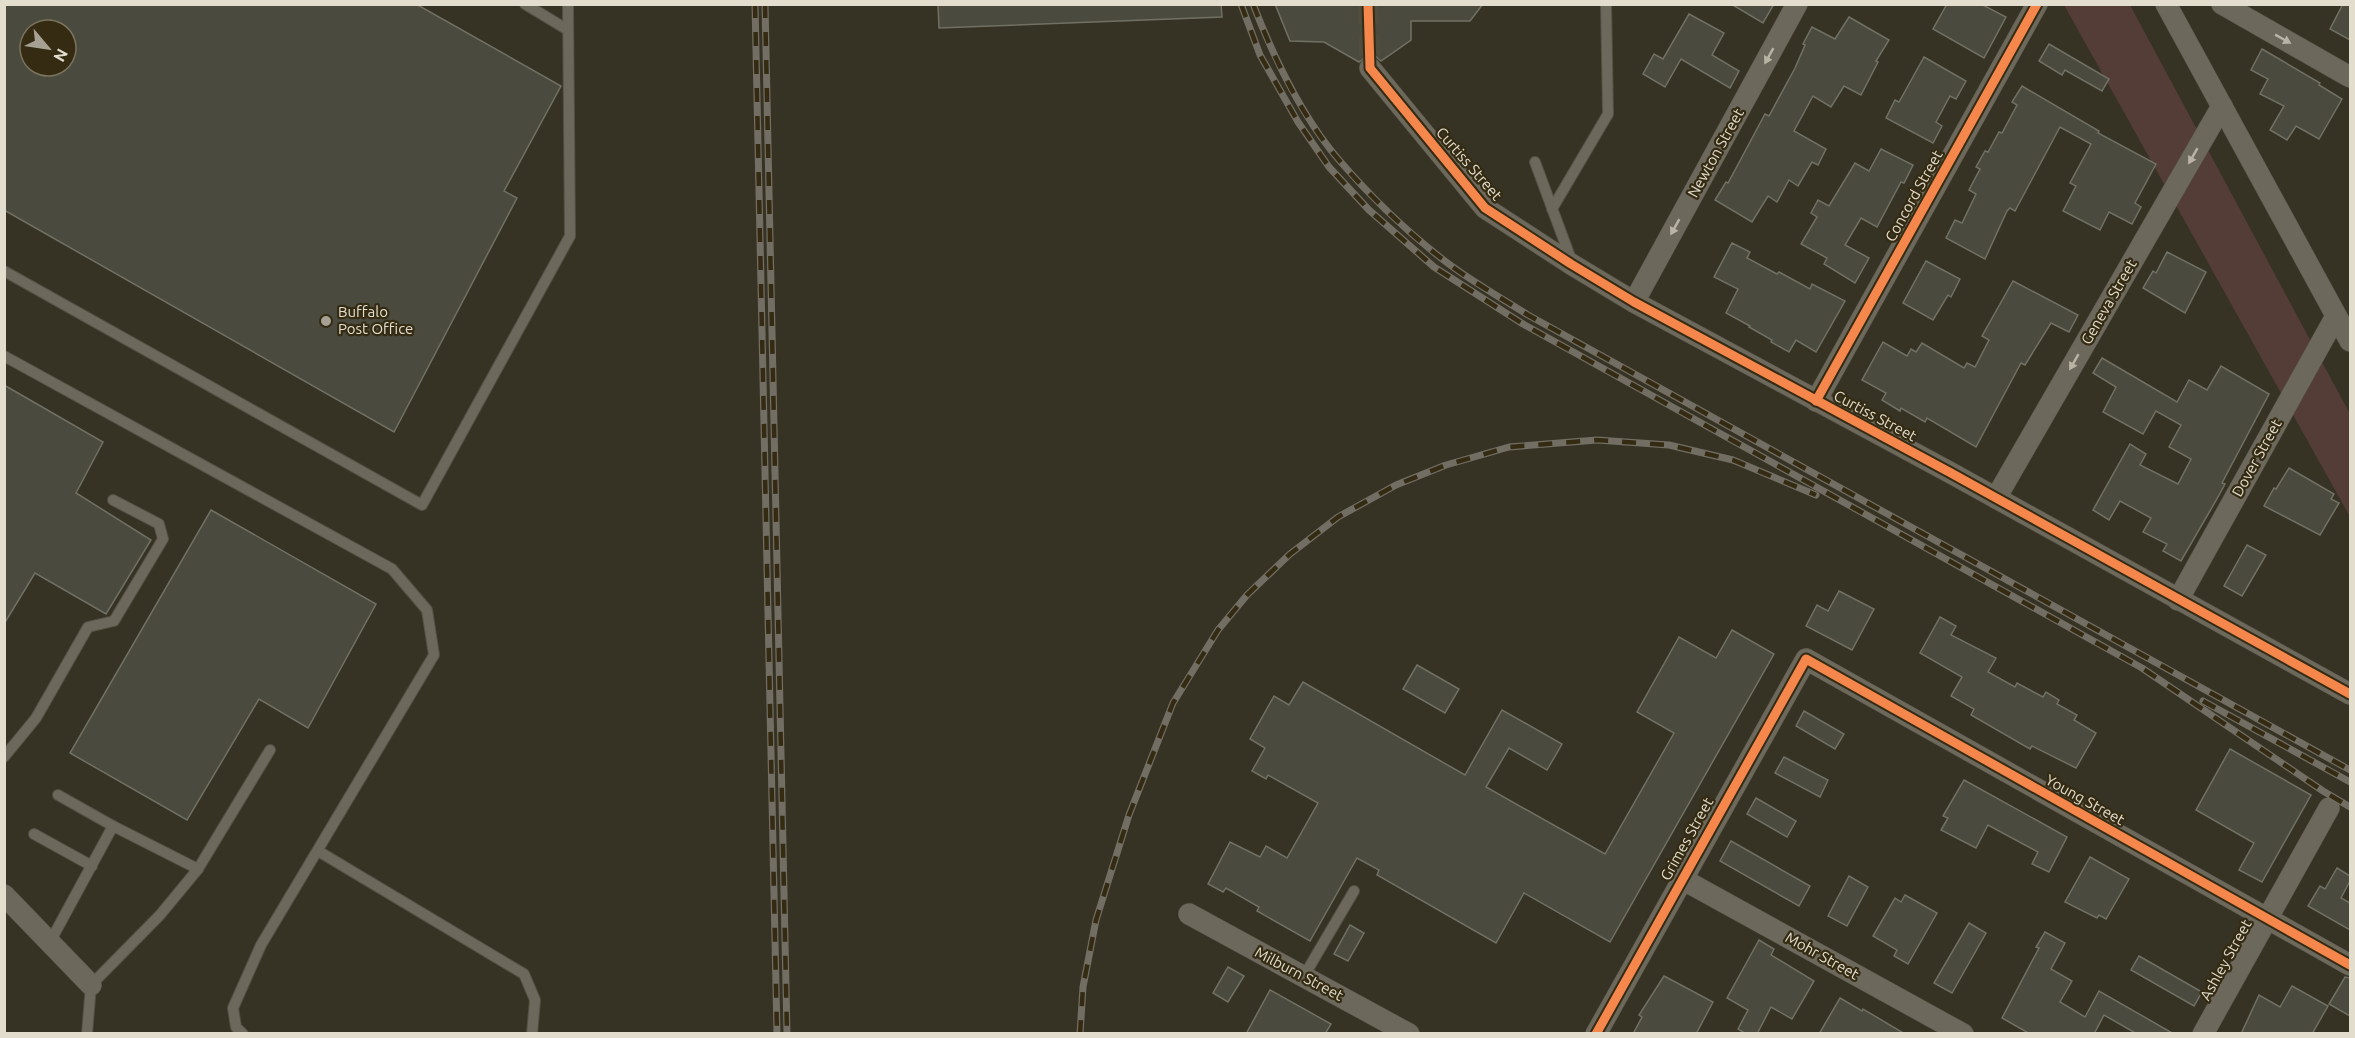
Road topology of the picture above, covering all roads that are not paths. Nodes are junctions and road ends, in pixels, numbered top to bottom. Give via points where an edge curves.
1 (525, 4) edge
2 (568, 4) edge
3 (1606, 4) edge
4 (1797, 4) edge
5 (2037, 4) edge
6 (2166, 4) edge
7 (2230, 7) edge
8 (568, 30) junction
9 (1370, 68) tunnel mouth
10 (2350, 77) edge
11 (2222, 106) junction
12 (1535, 162) dead end
13 (1552, 209) junction
14 (1573, 266) junction
15 (4, 271) edge
16 (1634, 302) junction
17 (2343, 313) edge
18 (2350, 341) edge
19 (4, 356) edge
20 (1816, 401) junction
21 (1996, 498) junction
22 (113, 500) dead end
23 (2178, 600) junction
24 (1806, 659) joint
25 (2350, 694) edge
26 (270, 750) dead end
27 (4, 757) edge
28 (58, 795) dead end
29 (2329, 808) dead end
30 (113, 826) junction
31 (34, 834) dead end
32 (318, 851) junction
33 (92, 866) junction
34 (198, 869) junction
35 (1682, 879) junction
36 (1354, 891) dead end
37 (5, 897) edge
38 (1190, 914) dead end
39 (2266, 918) junction
40 (50, 942) junction
41 (2350, 965) edge
42 (1304, 976) junction
43 (91, 985) junction
44 (87, 1034) edge
45 (243, 1034) edge
46 (532, 1034) edge
47 (1409, 1034) edge
48 (1596, 1034) edge
49 (1963, 1034) edge
50 (2203, 1034) edge

1 - 8 lane
2 - 8 lane
3 - 13 lane via 1608,114
4 -> 16 street, Newton Street
5 - 20 street, Concord Street
6 - 11 street
7 -> 10 street
8 - 15 lane via 570,236 422,505
9 - 14 street, Curtiss Street via 1485,208
11 - 17 street via 2324,294
11 -> 21 street, Geneva Street
12 - 13 lane
13 - 14 lane
14 - 16 street, Curtiss Street
16 - 20 street, Curtiss Street
17 - 18 street
17 - 23 street, Dover Street
19 - 32 lane via 392,569 428,610 434,655
20 - 21 street, Curtiss Street
21 - 23 street, Curtiss Street
22 - 27 lane via 159,524 163,538 114,621 88,627 36,718
23 - 25 street, Curtiss Street
24 - 35 street, Grimes Street
24 - 39 street, Young Street
26 - 34 lane
28 - 30 lane
29 - 39 street, Ashley Street
30 - 33 lane
30 - 34 lane
31 - 33 lane
32 - 45 lane via 261,945 232,1008 236,1027
32 - 46 lane via 524,974 535,1000
33 - 40 lane
34 - 43 lane via 160,915
35 - 48 street, Grimes Street
35 - 49 street, Mohr Street
36 - 42 lane
37 - 40 street
38 - 42 street, Milburn Street
39 - 41 street, Young Street
39 - 50 street, Ashley Street
40 - 43 street
42 - 47 street, Milburn Street
43 - 44 lane

